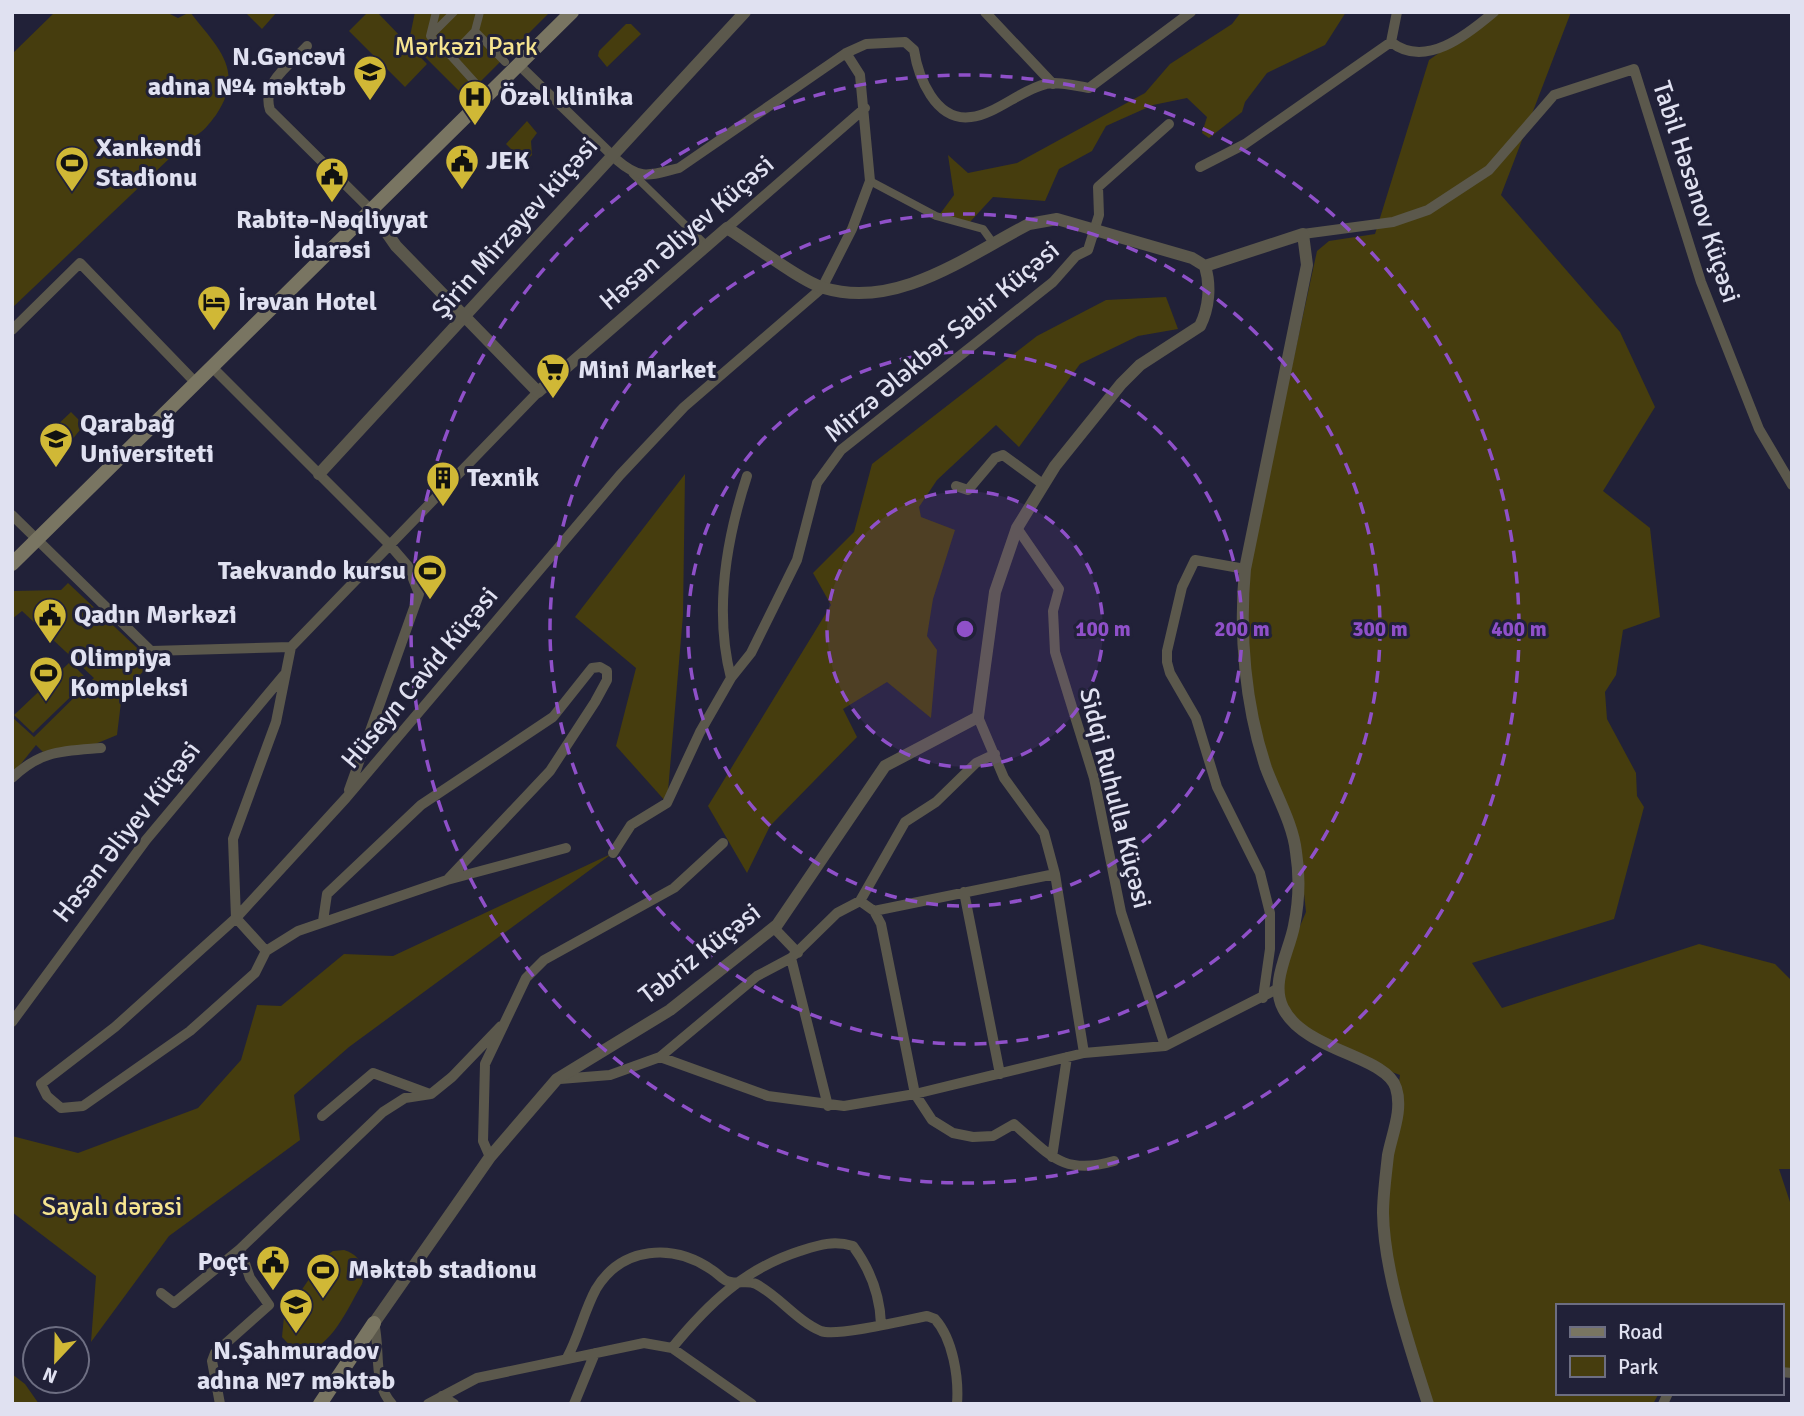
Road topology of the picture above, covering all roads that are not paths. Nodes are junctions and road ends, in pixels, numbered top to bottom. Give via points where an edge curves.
1 (436, 12) edge
2 (454, 12) edge
3 (572, 12) edge
4 (745, 12) edge
5 (985, 12) edge
6 (1191, 12) edge
7 (1397, 12) edge
8 (1493, 12) edge
9 (478, 13) edge
10 (475, 31) junction
11 (430, 36) junction
12 (1391, 42) junction
13 (307, 46) dead end
14 (846, 53) junction
15 (451, 57) junction
16 (511, 63) junction
17 (1053, 84) junction
18 (480, 87) dead end
19 (865, 108) junction
20 (1169, 124) dead end
21 (611, 155) junction
22 (1199, 167) dead end
23 (633, 174) junction
24 (870, 181) junction
25 (371, 210) junction
26 (727, 228) junction
27 (1092, 230) junction
28 (1303, 234) junction
29 (993, 243) junction
30 (708, 247) junction
31 (1205, 266) junction
32 (822, 288) junction
33 (464, 317) junction
34 (12, 330) edge
35 (212, 367) junction
36 (195, 383) junction
37 (538, 392) junction
38 (319, 474) junction
39 (747, 476) dead end
40 (956, 485) dead end
41 (1044, 485) junction
42 (1792, 485) edge
43 (12, 515) edge
44 (1017, 528) junction
45 (36, 540) junction
46 (389, 544) junction
47 (12, 564) edge
48 (1245, 569) junction
49 (291, 647) junction
50 (284, 674) junction
51 (731, 678) junction
52 (978, 717) junction
53 (102, 748) dead end
54 (995, 754) junction
55 (12, 778) edge
56 (345, 798) junction
57 (723, 843) dead end
58 (566, 848) dead end
59 (613, 853) dead end
60 (1055, 874) junction
61 (447, 880) junction
62 (964, 892) junction
63 (860, 901) junction
64 (874, 911) junction
65 (236, 918) junction
66 (323, 921) junction
67 (774, 928) junction
68 (266, 951) junction
69 (795, 956) junction
70 (1277, 989) junction
71 (1263, 998) junction
72 (12, 1022) edge
73 (504, 1023) junction
74 (1165, 1046) junction
75 (1084, 1052) junction
76 (1067, 1056) junction
77 (660, 1057) junction
78 (1000, 1074) junction
79 (557, 1079) junction
80 (431, 1094) junction
81 (915, 1094) junction
82 (828, 1106) junction
83 (322, 1116) dead end
84 (490, 1157) junction
85 (1052, 1157) junction
86 (1114, 1161) dead end
87 (240, 1249) junction
88 (735, 1283) junction
89 (161, 1293) dead end
90 (373, 1323) junction
91 (881, 1324) junction
92 (672, 1348) junction
93 (595, 1353) junction
94 (567, 1358) junction
95 (442, 1396) junction
96 (220, 1404) edge
97 (320, 1404) edge
98 (392, 1404) edge
99 (428, 1404) edge
100 (454, 1404) edge
101 (574, 1404) edge
102 (752, 1404) edge
103 (957, 1404) edge
104 (1428, 1404) edge

1 - 11 street
2 - 11 street
3 - 16 main road
4 - 21 street, Şirin Mirzəyev küçəsi
5 - 17 street
6 - 17 street via 1089,88
7 - 12 street
8 - 12 street via 1472,30 1427,52 1412,53
9 - 10 street
10 - 15 street
10 - 16 street
11 - 15 street
12 - 22 street via 1245,144
13 - 25 street via 274,81 267,100 270,110
14 - 17 street via 866,44 905,42 914,50 918,75 939,106 971,117
14 - 19 street via 860,75
14 - 23 street via 679,168 647,176
15 - 18 street
16 - 21 street
16 - 25 main road
19 - 24 street
19 - 26 street, Həsən Əliyev Küçəsi
20 - 27 street via 1098,187 1099,215
21 - 23 street
21 - 33 street, Şirin Mirzəyev küçəsi
23 - 30 street
24 - 29 street via 936,216 983,229
24 - 32 street, Hüseyn Cavid Küçəsi
25 - 33 street via 396,246
25 - 35 main road
26 - 30 street, Həsən Əliyev Küçəsi
26 - 32 street
27 - 29 street via 1048,219
27 - 31 street via 1192,258
27 - 51 street, Mirzə Ələkbər Sabir Küçəsi via 1091,246 1053,282 841,450 817,484 797,560 751,653
28 - 31 street
28 - 42 street, Tabil Həsənov Küçəsi via 1393,222 1428,209 1489,170 1554,95 1634,69 1701,282 1759,429
28 - 48 street via 1307,265
29 - 32 street via 919,282 888,291
30 - 37 street, Həsən Əliyev Küçəsi
31 - 41 street via 1208,300 1200,326 1140,365
32 - 56 street, Hüseyn Cavid Küçəsi via 684,407 620,475
33 - 37 street
33 - 38 street, Şirin Mirzəyev küçəsi
34 - 36 street via 80,263
35 - 36 main road
35 - 38 street
36 - 45 main road
37 - 46 street, Həsən Əliyev Küçəsi
38 - 46 street
39 - 51 street via 733,519 722,623
40 - 41 street via 968,490 995,458 1003,455
41 - 44 street
43 - 45 street
44 - 52 street via 995,592
44 - 74 street, Sidqi Ruhulla Küçəsi via 1059,589 1053,611 1055,652 1094,778 1121,912
45 - 47 main road
45 - 49 street via 150,651
46 - 49 street, Həsən Əliyev Küçəsi
46 - 56 street via 408,566 419,594
48 - 70 street via 1241,620 1251,698 1265,764 1296,849 1296,915
48 - 71 street via 1195,560 1182,587 1167,651 1170,673 1196,718 1217,787 1260,873 1270,913
49 - 50 street, Həsən Əliyev Küçəsi
50 - 65 street, Həsən Əliyev Küçəsi via 276,722 233,839
50 - 72 street, Həsən Əliyev Küçəsi via 146,840
51 - 59 street, Mirzə Ələkbər Sabir Küçəsi via 667,803 631,825
52 - 54 street
52 - 67 street, Təbriz Küçəsi via 885,766
53 - 55 street via 52,752 30,761
54 - 60 street via 1004,778 1044,833
54 - 63 street via 976,763 936,802 905,822
56 - 65 street, Hüseyn Cavid Küçəsi
57 - 73 street via 674,888 544,960 526,978
58 - 61 street
60 - 62 street
60 - 75 street
61 - 66 street
61 - 66 street via 550,771 595,702 607,671 593,668 553,717 421,805 327,894
62 - 64 street
62 - 78 street
63 - 64 street
63 - 69 street via 837,913
64 - 81 street via 881,924
65 - 68 street
65 - 68 street, Hüseyn Cavid Küçəsi via 115,1027 41,1084 47,1096 61,1108 83,1106 190,1031 255,973
66 - 68 street
67 - 69 street
67 - 79 street, Təbriz Küçəsi via 670,1010
69 - 77 street via 757,976
69 - 82 street
70 - 71 street
70 - 104 street via 1293,1024 1312,1039 1382,1070 1396,1085 1399,1105 1383,1214 1396,1299
71 - 74 street
73 - 80 street
73 - 84 street via 485,1064 483,1141
74 - 75 street
75 - 76 street
76 - 78 street
76 - 85 street
77 - 79 street via 610,1075
77 - 82 street via 768,1096
78 - 81 street
79 - 84 street, Təbriz Küçəsi
80 - 83 street via 373,1073
80 - 87 street via 405,1098 383,1112
81 - 82 street
81 - 85 street via 932,1120 953,1133 993,1136 1014,1124
84 - 90 street, Təbriz Küçəsi
85 - 86 street via 1074,1165
87 - 89 street via 174,1303
87 - 96 street via 250,1278 269,1305 215,1353 212,1361
88 - 91 street via 755,1283 822,1331
88 - 91 street via 764,1264 827,1242 853,1246 878,1293
88 - 92 street
88 - 94 street via 687,1257 663,1251 640,1253 623,1261 596,1289
90 - 97 main road
90 - 98 street via 379,1344 378,1381
91 - 103 street via 927,1316 935,1319 948,1343
92 - 93 street via 644,1343
92 - 102 street
93 - 94 street
93 - 101 street
94 - 95 street via 477,1378
95 - 99 street
95 - 100 street

